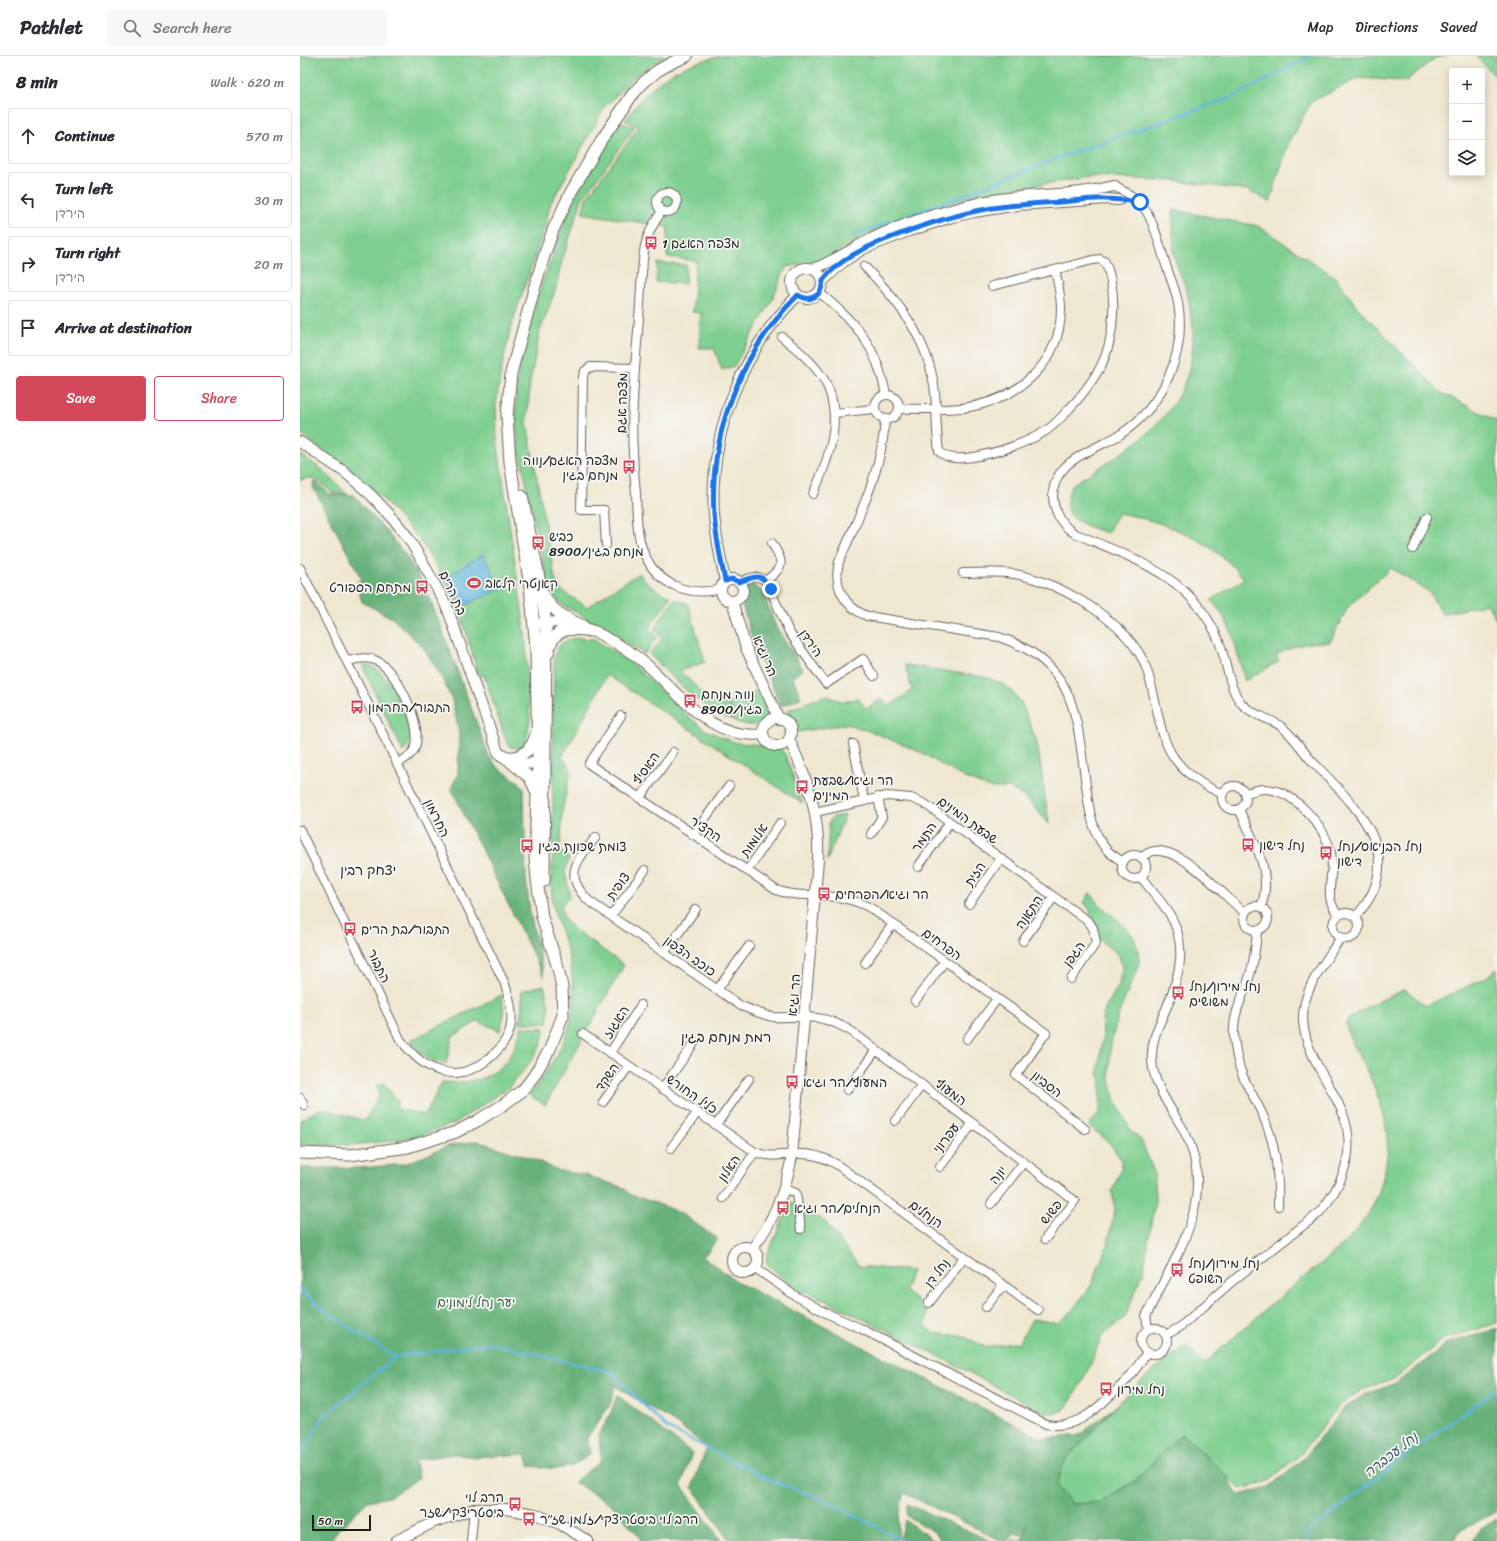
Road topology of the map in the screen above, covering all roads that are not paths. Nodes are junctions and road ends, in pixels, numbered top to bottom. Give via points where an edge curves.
1 (687, 56) edge
2 (1114, 186) joint
3 (1119, 200) joint
4 (1140, 202) junction
5 (662, 211) dead end
6 (864, 266) dead end
7 (813, 269) junction
8 (1055, 270) junction
9 (823, 281) junction
10 (992, 286) dead end
11 (820, 293) junction
12 (798, 295) junction
13 (782, 337) dead end
14 (635, 368) junction
15 (510, 385) junction
16 (886, 395) junction
17 (936, 408) junction
18 (874, 409) junction
19 (899, 409) junction
20 (835, 413) junction
21 (885, 420) junction
22 (300, 442) edge
23 (813, 494) dead end
24 (1427, 517) dead end
25 (772, 543) dead end
26 (606, 545) dead end
27 (1413, 549) dead end
28 (300, 568) edge
29 (538, 572) junction
30 (963, 573) dead end
31 (766, 581) junction
32 (739, 582) junction
33 (723, 585) junction
34 (732, 601) junction
35 (540, 624) junction
36 (583, 626) junction
37 (596, 632) junction
38 (347, 661) junction
39 (546, 664) junction
40 (874, 676) dead end
41 (621, 716) dead end
42 (779, 718) junction
43 (537, 727) junction
44 (763, 734) junction
45 (789, 739) junction
46 (853, 744) dead end
47 (673, 752) dead end
48 (501, 755) junction
49 (511, 762) junction
50 (541, 763) junction
51 (397, 764) junction
52 (728, 786) dead end
53 (1223, 794) junction
54 (1246, 794) junction
55 (537, 795) junction
56 (878, 797) junction
57 (640, 798) junction
58 (864, 800) junction
59 (1239, 809) junction
60 (815, 812) junction
61 (780, 822) dead end
62 (950, 822) junction
63 (300, 830) edge
64 (871, 834) dead end
65 (693, 835) junction
66 (596, 837) dead end
67 (1142, 857) junction
68 (1001, 858) junction
69 (1123, 862) junction
70 (918, 867) dead end
71 (645, 870) dead end
72 (747, 871) junction
73 (1141, 877) junction
74 (815, 896) junction
75 (1054, 897) junction
76 (969, 904) dead end
77 (1261, 907) junction
78 (696, 909) dead end
79 (1245, 913) junction
80 (611, 916) junction
81 (1338, 916) junction
82 (542, 917) junction
83 (1355, 917) junction
84 (1089, 922) joint
85 (893, 924) junction
86 (1257, 930) junction
87 (1341, 937) junction
88 (1024, 942) dead end
89 (749, 946) dead end
90 (664, 953) junction
91 (945, 961) junction
92 (865, 963) dead end
93 (1071, 979) dead end
94 (718, 990) junction
95 (998, 998) junction
96 (915, 1001) dead end
97 (641, 1005) dead end
98 (805, 1016) junction
99 (584, 1034) dead end
100 (1046, 1034) joint
101 (967, 1039) dead end
102 (695, 1042) dead end
103 (876, 1050) junction
104 (610, 1053) junction
105 (629, 1066) junction
106 (469, 1071) joint
107 (749, 1079) dead end
108 (922, 1085) junction
109 (662, 1089) junction
110 (847, 1090) dead end
111 (603, 1102) dead end
112 (697, 1113) junction
113 (895, 1121) dead end
114 (973, 1123) junction
115 (716, 1125) junction
116 (1085, 1129) dead end
117 (672, 1148) dead end
118 (755, 1152) junction
119 (300, 1153) edge
120 (792, 1154) junction
121 (1024, 1162) junction
122 (940, 1167) dead end
123 (784, 1189) junction
124 (723, 1198) dead end
125 (1075, 1201) joint
126 (990, 1204) dead end
127 (1278, 1206) dead end
128 (801, 1229) dead end
129 (1045, 1239) dead end
130 (752, 1249) junction
131 (964, 1257) junction
132 (755, 1268) junction
133 (1003, 1285) junction
134 (929, 1303) dead end
135 (986, 1307) dead end
136 (1038, 1310) dead end
137 (1148, 1329) junction
138 (1166, 1335) junction
139 (1147, 1352) junction
140 (474, 1509) junction
141 (396, 1541) edge
142 (471, 1541) edge
143 (588, 1541) edge

1 - 15 main road via 657,71 632,95 601,140 571,192 553,230 535,286
2 - 4 street
2 - 7 street via 1091,191 998,199 970,205 888,231
3 - 4 street
3 - 9 street via 1018,205 974,212 909,231 863,249 843,262
4 - 83 street via 1149,216 1178,303 1180,326 1174,364 1164,386 1141,418 1120,434 1066,465 1056,483 1055,510 1066,527 1158,571 1174,581 1196,602 1213,626 1238,700 1250,711 1282,726 1341,790 1366,822 1377,847 1378,873 1376,888 1365,907
5 - 14 street, מצפה אגם via 650,230 644,252
6 - 17 street via 896,300 918,336 932,375
7 - 9 street via 819,272
7 - 12 street via 803,268 794,275 792,287
8 - 10 street
8 - 17 street via 1061,296 1060,324 1054,346 1041,369 1021,386 988,402 969,407
8 - 17 street via 1100,259 1105,262 1110,277 1113,301 1107,349 1100,367 1085,391 1061,418 1045,431 1015,446 975,456 947,457 939,451
9 - 11 street
11 - 12 street via 806,299
11 - 16 street via 860,331 873,352
12 - 33 street via 773,323 752,355 732,397 721,432 714,496
13 - 20 street via 819,371 830,392
14 - 26 street via 590,368 583,376 581,510 604,510
14 - 33 street, מצפה אגם via 632,450 638,534 644,553 656,572 672,585 692,592 706,592
15 - 29 main road via 510,431
15 - 35 main road via 507,416 510,462 530,586
16 - 18 street via 876,401
16 - 19 street via 896,399
17 - 19 street
18 - 20 street
18 - 21 street via 877,415
19 - 21 street via 894,417
20 - 23 street via 830,449
21 - 69 street via 878,468 837,569 837,583 843,597 853,609 867,616 999,637 1030,650 1047,664 1061,681 1073,707 1089,809 1096,832 1106,850
22 - 48 street, בת הרים via 346,473 370,495 391,516 421,559 447,607 494,743
24 - 27 street
25 - 31 street via 781,563 777,572
28 - 38 street, החרמון
29 - 35 main road
29 - 36 main road via 548,604 560,615
30 - 53 street via 1007,573 1046,583 1068,593 1114,624 1132,642 1143,661 1171,753 1199,781
31 - 32 street via 756,576
31 - 40 street, הירדן via 789,632 826,684 863,659
32 - 33 street via 732,579
32 - 34 street via 742,594 737,600
33 - 34 street via 724,597
34 - 42 street, הר וגיא via 746,648
35 - 36 street via 571,623
35 - 39 main road
35 - 43 main road
36 - 37 street
37 - 39 main road via 574,628 562,632 552,642
37 - 44 street via 632,653 693,710 716,726 742,735
38 - 51 street, החרמון
38 - 51 street via 361,658 378,662 389,672 407,701 414,717 416,742 414,751
39 - 50 main road
41 - 57 street, הקציר via 590,764
42 - 44 street via 766,724
42 - 45 street via 789,725
43 - 48 main road via 532,744 522,754 515,758
43 - 50 main road
44 - 45 street via 766,741 774,746 783,745
45 - 60 street, הר וגיא via 807,781
46 - 58 street
47 - 57 street, האסיף
48 - 49 street, בת הרים
49 - 50 street
49 - 55 main road via 530,778
50 - 55 main road
50 - 82 main road via 544,896
51 - 106 street, החרמון via 504,982 511,1002 511,1025 500,1049
52 - 65 street
53 - 54 street via 1233,785 1240,787
53 - 59 street via 1222,801 1228,808
54 - 59 street via 1245,803
54 - 81 street via 1264,789 1278,792 1304,808 1316,822 1326,838 1331,853 1333,869 1330,896
55 - 82 main road via 535,858
56 - 58 street, שבעת המינים
56 - 62 street, שבעת המינים via 911,798 925,804
56 - 64 street via 882,817
57 - 65 street, הקציר
58 - 60 street, שבעת המינים
59 - 77 street via 1264,870 1266,890
60 - 74 street, הר וגיא via 818,851
61 - 72 street, אלומות
62 - 68 street, שבעת המינים
62 - 70 street, התמר
63 - 106 street, התבור via 400,1038 409,1051 417,1059 439,1071
65 - 72 street, הקציר
66 - 80 street, כוכב הצפון via 580,856 574,876 580,892
67 - 69 street via 1130,856
67 - 73 street via 1147,866
67 - 79 street via 1159,850 1188,863
68 - 75 street, שבעת המינים
68 - 76 street, הזית
69 - 73 street via 1126,876 1134,879
71 - 80 street, צופית
72 - 74 street, הקציר via 768,886 784,893
73 - 137 street via 1169,914 1178,940 1178,977 1155,1034 1152,1064 1158,1084 1192,1149 1197,1177 1192,1221 1146,1316
74 - 85 street, הפרחים via 861,902
74 - 98 street, הר וגיא
75 - 84 street, שבעת המינים
75 - 88 street, התאנה
77 - 79 street via 1252,906
77 - 86 street via 1266,911 1268,922 1264,928
78 - 90 street
79 - 86 street via 1245,923 1251,929
80 - 90 street, כוכב הצפון
81 - 83 street via 1346,913
81 - 87 street via 1333,926
82 - 119 main road via 558,968 563,1015 550,1049 523,1090 503,1105 456,1132 408,1147 350,1155
83 - 87 street via 1358,923 1356,932 1349,938
84 - 93 street, הגפן via 1096,943
85 - 91 street, הפרחים
85 - 92 street
86 - 127 street via 1250,975 1235,1014 1234,1034 1242,1075 1260,1108 1270,1136 1278,1179
87 - 138 street via 1313,982 1303,1013 1305,1036 1310,1050 1336,1098 1345,1122 1347,1159 1337,1190 1318,1214 1235,1279 1180,1327
89 - 94 street
90 - 94 street, כוכב הצפון
91 - 95 street, הפרחים
91 - 96 street
94 - 98 street, כוכב הצפון via 741,1006 764,1015
95 - 100 street, הפרחים
95 - 101 street
97 - 104 street, האגוז
98 - 103 street, המעוף via 838,1024
98 - 120 street, הר וגיא
99 - 104 street, כליל החורש
100 - 116 street, הסביון via 1016,1075
102 - 109 street
103 - 108 street, המעוף
103 - 110 street
104 - 105 street, כליל החורש
105 - 109 street, כליל החורש
105 - 111 street, השקד
107 - 115 street
108 - 113 street
108 - 114 street, המעוף
109 - 112 street, כליל החורש
112 - 115 street, כליל החורש
112 - 117 street
114 - 121 street, המעוף
114 - 122 street, עפרוני
115 - 118 street, כליל החורש
118 - 120 street, כליל החורש via 771,1156
118 - 124 street, האלון
120 - 123 street, הר וגיא
120 - 131 street, הנחלים via 812,1155 836,1164
121 - 125 street, המעוף
121 - 126 street, יונה
123 - 128 street via 796,1193
123 - 130 street, הר וגיא via 768,1226
125 - 129 street, פשוש
130 - 132 street via 758,1260
130 - 132 street via 744,1247 737,1250 733,1263 744,1273
131 - 133 street, הנחלים
131 - 134 street, נחל דן
132 - 139 street via 826,1313 1046,1424 1068,1424 1090,1414 1132,1375
133 - 135 street
133 - 136 street, הנחלים
137 - 138 street via 1158,1328
137 - 139 street via 1141,1339 1141,1344
138 - 139 street via 1168,1343 1164,1351 1153,1355
140 - 141 street via 434,1522
140 - 142 street
140 - 143 street via 506,1508 535,1514 560,1524

